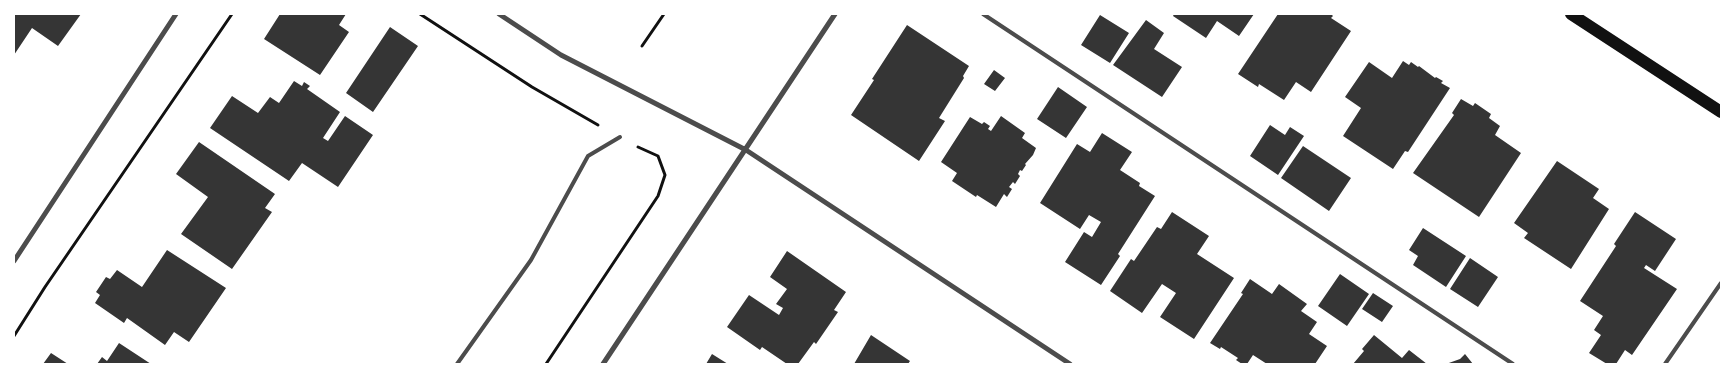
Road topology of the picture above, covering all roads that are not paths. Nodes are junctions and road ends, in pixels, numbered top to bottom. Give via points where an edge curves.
1 (176, 14) edge
2 (499, 14) edge
3 (835, 14) edge
4 (983, 14) edge
5 (1571, 14) edge
6 (1721, 112) edge
7 (620, 137) road end
8 (746, 150) junction
9 (14, 260) edge
10 (1721, 283) edge
11 (457, 364) edge
12 (603, 364) edge
13 (1070, 364) edge
14 (1513, 364) edge
15 (1665, 364) edge

1 - 9 street
2 - 8 street via 561,55
3 - 8 street
4 - 14 lane
5 - 6 main road
7 - 11 lane via 588,156 531,260
8 - 12 street
8 - 13 street
10 - 15 lane

